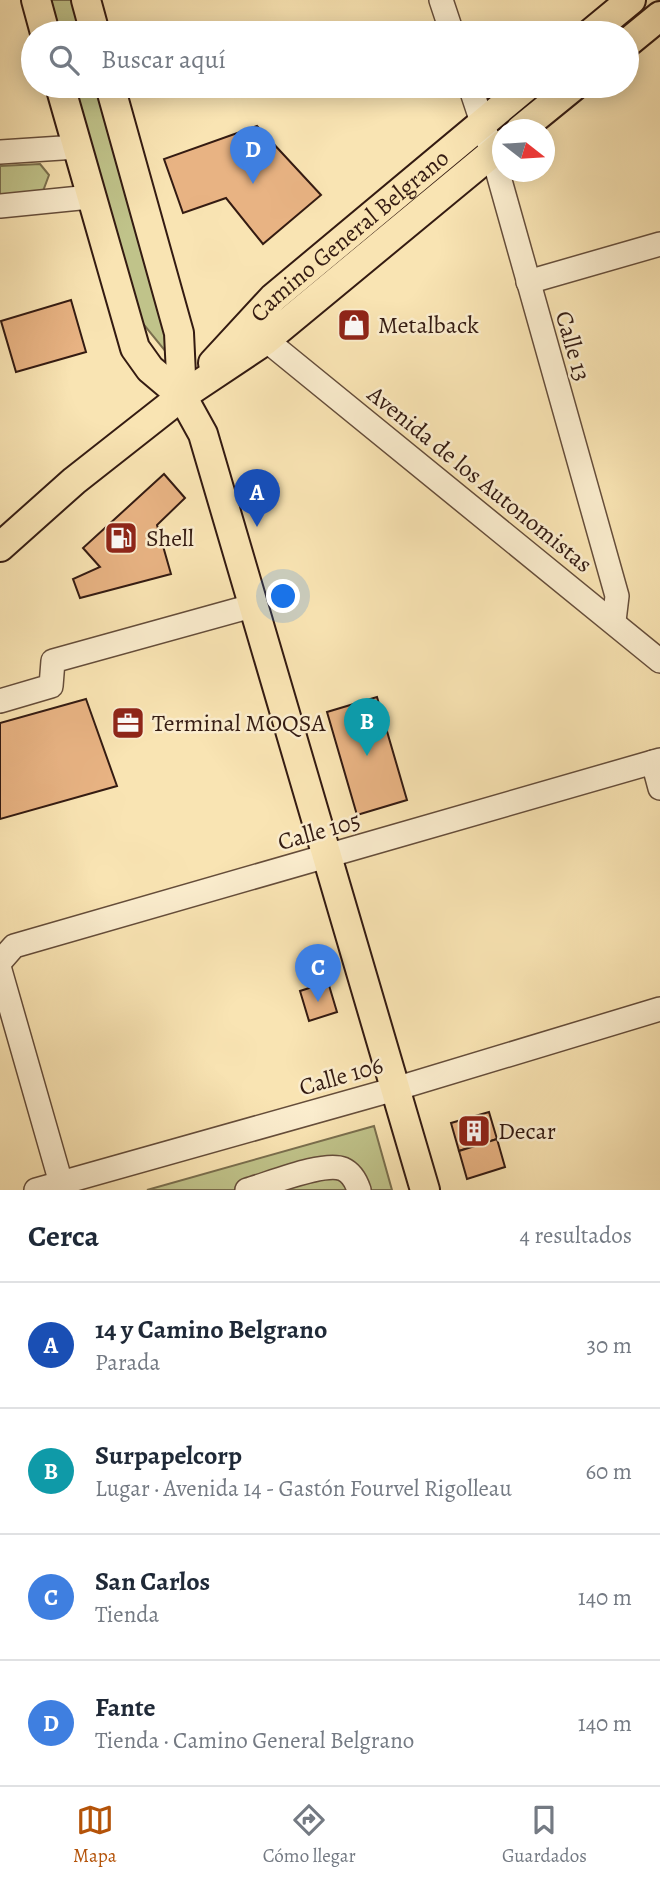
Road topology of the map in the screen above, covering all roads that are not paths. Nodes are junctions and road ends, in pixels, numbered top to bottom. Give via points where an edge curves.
1 (36, 0) edge
2 (86, 0) edge
3 (441, 0) edge
4 (631, 0) edge
5 (660, 16) edge
6 (42, 21) edge
7 (92, 21) edge
8 (448, 21) edge
9 (606, 21) edge
10 (639, 33) edge
11 (63, 98) edge
12 (113, 98) edge
13 (474, 98) edge
14 (512, 98) edge
15 (559, 98) edge
16 (534, 119) edge
17 (482, 122) junction
18 (492, 139) edge
19 (77, 147) junction
20 (0, 152) edge
21 (492, 152) edge
22 (505, 182) edge
23 (90, 197) junction
24 (0, 206) edge
25 (660, 244) edge
26 (528, 282) junction
27 (267, 340) junction
28 (183, 396) junction
29 (0, 547) edge
30 (255, 605) junction
31 (614, 621) junction
32 (660, 661) edge
33 (0, 701) edge
34 (656, 761) edge
35 (660, 788) edge
36 (327, 856) junction
37 (0, 962) edge
38 (0, 970) edge
39 (660, 1009) edge
40 (395, 1088) junction
41 (61, 1183) junction
42 (36, 1190) edge
43 (247, 1190) edge
44 (359, 1190) edge
45 (425, 1190) edge

1 - 6 main road
2 - 7 main road
3 - 8 street
4 - 9 main road
5 - 10 main road
11 - 19 main road
12 - 28 main road via 179,333
13 - 17 street, Calle 13
14 - 17 main road, Camino General Belgrano
15 - 16 main road
17 - 18 street, Calle 13
17 - 28 main road, Camino General Belgrano via 273,298
19 - 20 street
19 - 23 main road
21 - 27 main road, Camino General Belgrano
22 - 26 street, Calle 13
23 - 24 street
23 - 28 main road via 135,348 150,369
25 - 26 street
26 - 31 street, Calle 13 via 617,596
27 - 28 main road, Camino General Belgrano
27 - 31 street, Avenida de los Autonomistas
28 - 29 main road, Camino General Belgrano via 74,481
28 - 30 main road via 203,434
30 - 33 street via 53,661 51,686
30 - 36 main road
31 - 32 street, Avenida de los Autonomistas
34 - 35 street
34 - 36 street, Calle 105
36 - 37 street, Calle 105 via 14,946
36 - 40 main road
38 - 41 street
39 - 40 street, Calle 106
40 - 41 street, Calle 106
40 - 45 main road
41 - 42 street, Calle 106
43 - 44 street via 329,1167 344,1170

